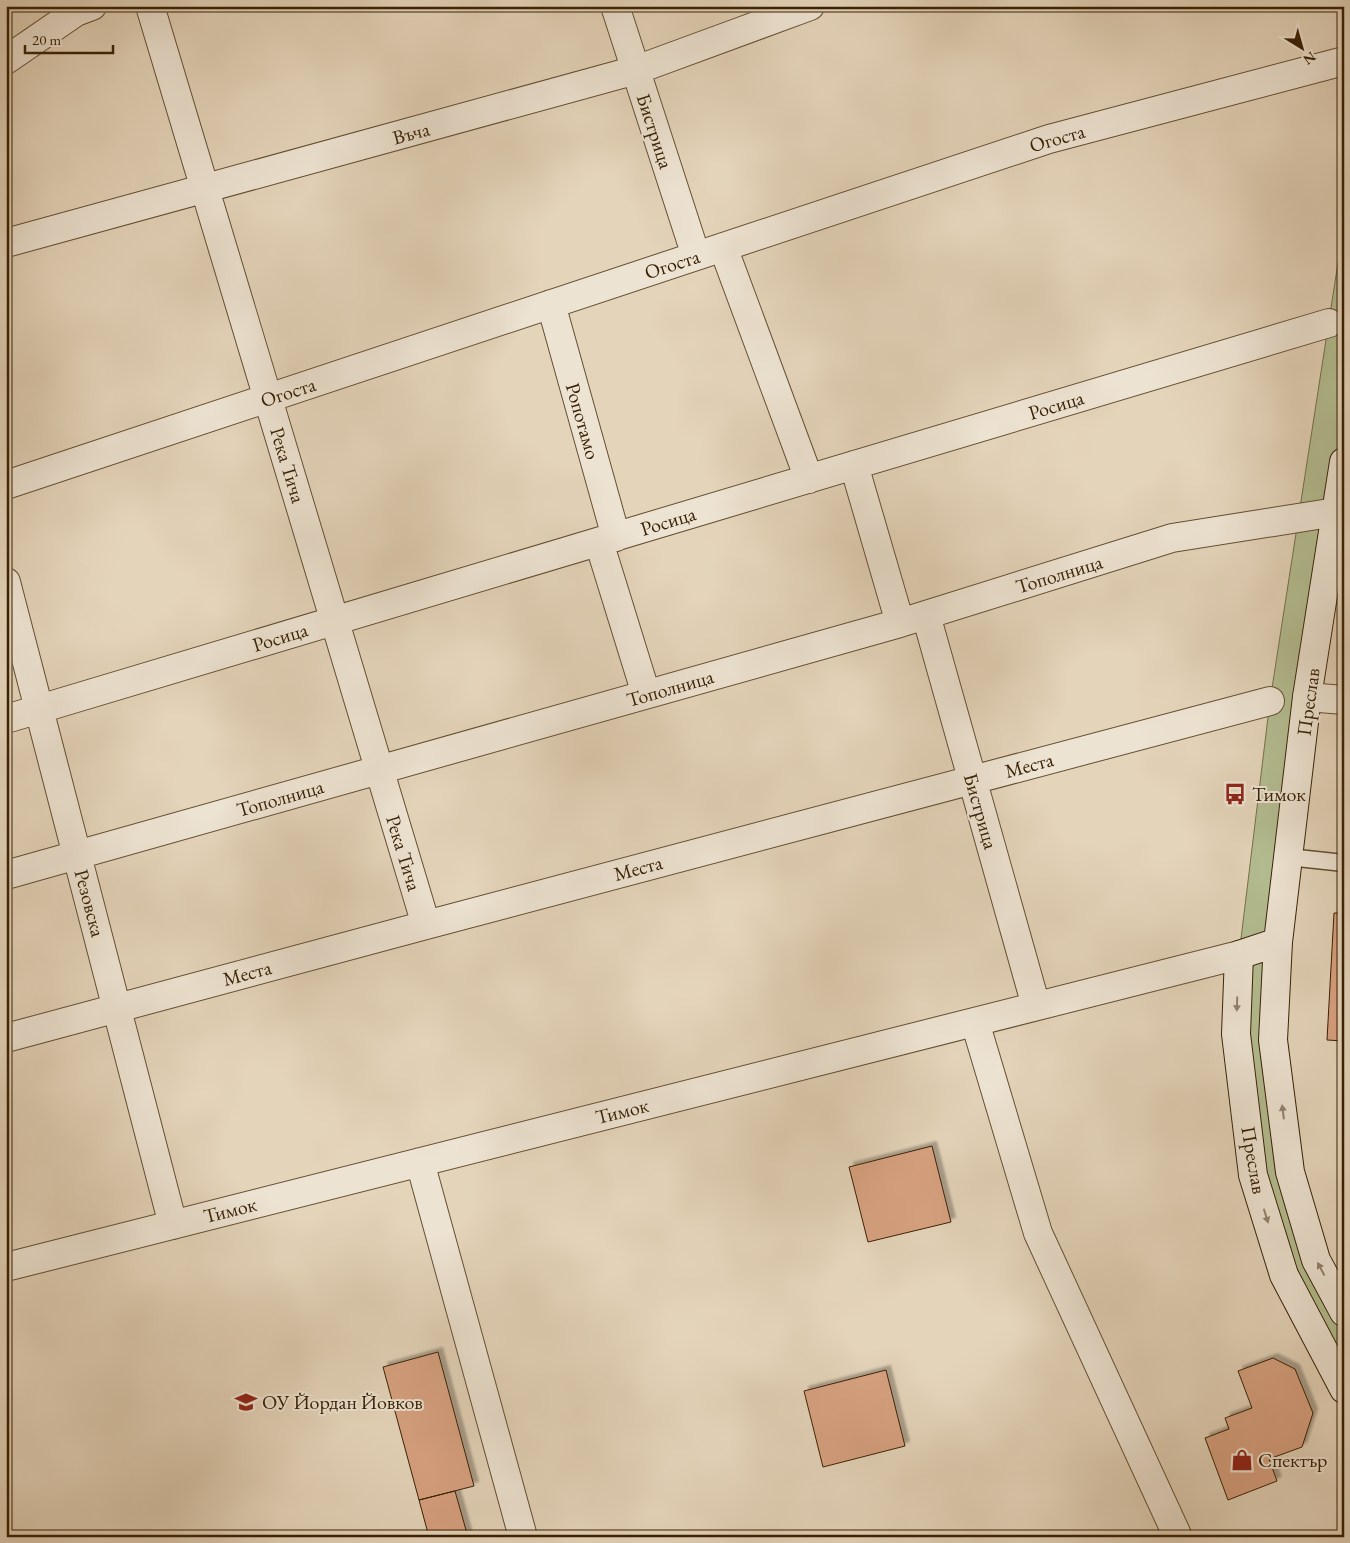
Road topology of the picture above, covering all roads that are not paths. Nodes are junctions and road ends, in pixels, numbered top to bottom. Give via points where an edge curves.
1 (92, 6) edge
2 (150, 6) edge
3 (615, 6) edge
4 (810, 6) edge
5 (6, 60) edge
6 (1344, 61) edge
7 (636, 70) junction
8 (206, 189) junction
9 (6, 243) edge
10 (723, 247) junction
11 (696, 256) junction
12 (551, 304) junction
13 (1329, 323) dead end
14 (268, 398) junction
15 (1344, 462) edge
16 (854, 465) junction
17 (809, 479) junction
18 (6, 485) edge
19 (1336, 512) junction
20 (607, 539) junction
21 (6, 582) edge
22 (926, 615) junction
23 (335, 621) junction
24 (900, 623) junction
25 (646, 694) junction
26 (1308, 697) junction
27 (1344, 700) edge
28 (1270, 701) dead end
29 (40, 709) junction
30 (6, 719) edge
31 (380, 770) junction
32 (973, 780) junction
33 (77, 855) junction
34 (1288, 857) junction
35 (1344, 863) edge
36 (6, 875) edge
37 (426, 925) junction
38 (1278, 942) junction
39 (1239, 955) junction
40 (1036, 1006) junction
41 (117, 1009) junction
42 (975, 1022) junction
43 (6, 1038) edge
44 (420, 1162) junction
45 (173, 1225) junction
46 (6, 1267) edge
47 (1344, 1312) edge
48 (1344, 1389) edge
49 (523, 1537) edge
50 (1178, 1537) edge

1 - 5 street via 76,12
2 - 8 street, Река Тича
3 - 7 street, Бистрица
4 - 7 street, Въча
6 - 10 street, Огоста via 1049,139
7 - 8 street, Въча
7 - 11 street, Бистрица
8 - 9 street, Въча
8 - 14 street, Река Тича
10 - 11 street, Огоста
10 - 17 street
11 - 12 street, Огоста
12 - 14 street, Огоста
12 - 20 street, Ропотамо
13 - 16 street, Росица
14 - 18 street, Огоста
14 - 23 street, Река Тича
15 - 19 street, Преслав
16 - 17 street, Росица
16 - 24 street
17 - 20 street, Росица
19 - 22 street, Тополница via 1172,538
19 - 26 street, Преслав
20 - 23 street, Росица
20 - 25 street, Ропотамо
21 - 29 street, Резовска
22 - 24 street, Тополница
22 - 32 street, Бистрица
23 - 29 street, Росица
23 - 31 street, Река Тича
24 - 25 street, Тополница
25 - 31 street, Тополница
26 - 27 street
26 - 34 street, Преслав
28 - 32 street, Места
29 - 30 street, Росица
29 - 33 street, Резовска
31 - 33 street, Тополница
31 - 37 street, Река Тича
32 - 37 street, Места
32 - 40 street, Бистрица
33 - 36 street, Тополница
33 - 41 street, Резовска
34 - 35 lane
34 - 38 street, Преслав
37 - 41 street, Места
38 - 39 street
47 -> 38 street, Преслав via 1316,1260 1290,1172 1273,1040
39 - 40 street, Тимок
39 -> 48 street, Преслав via 1236,1034 1253,1175 1284,1275
40 - 42 street, Тимок
41 - 43 street, Места
41 - 45 street, Резовска
42 - 44 street, Тимок
42 - 50 street via 1038,1233
44 - 45 street, Тимок
44 - 49 street
45 - 46 street, Тимок

